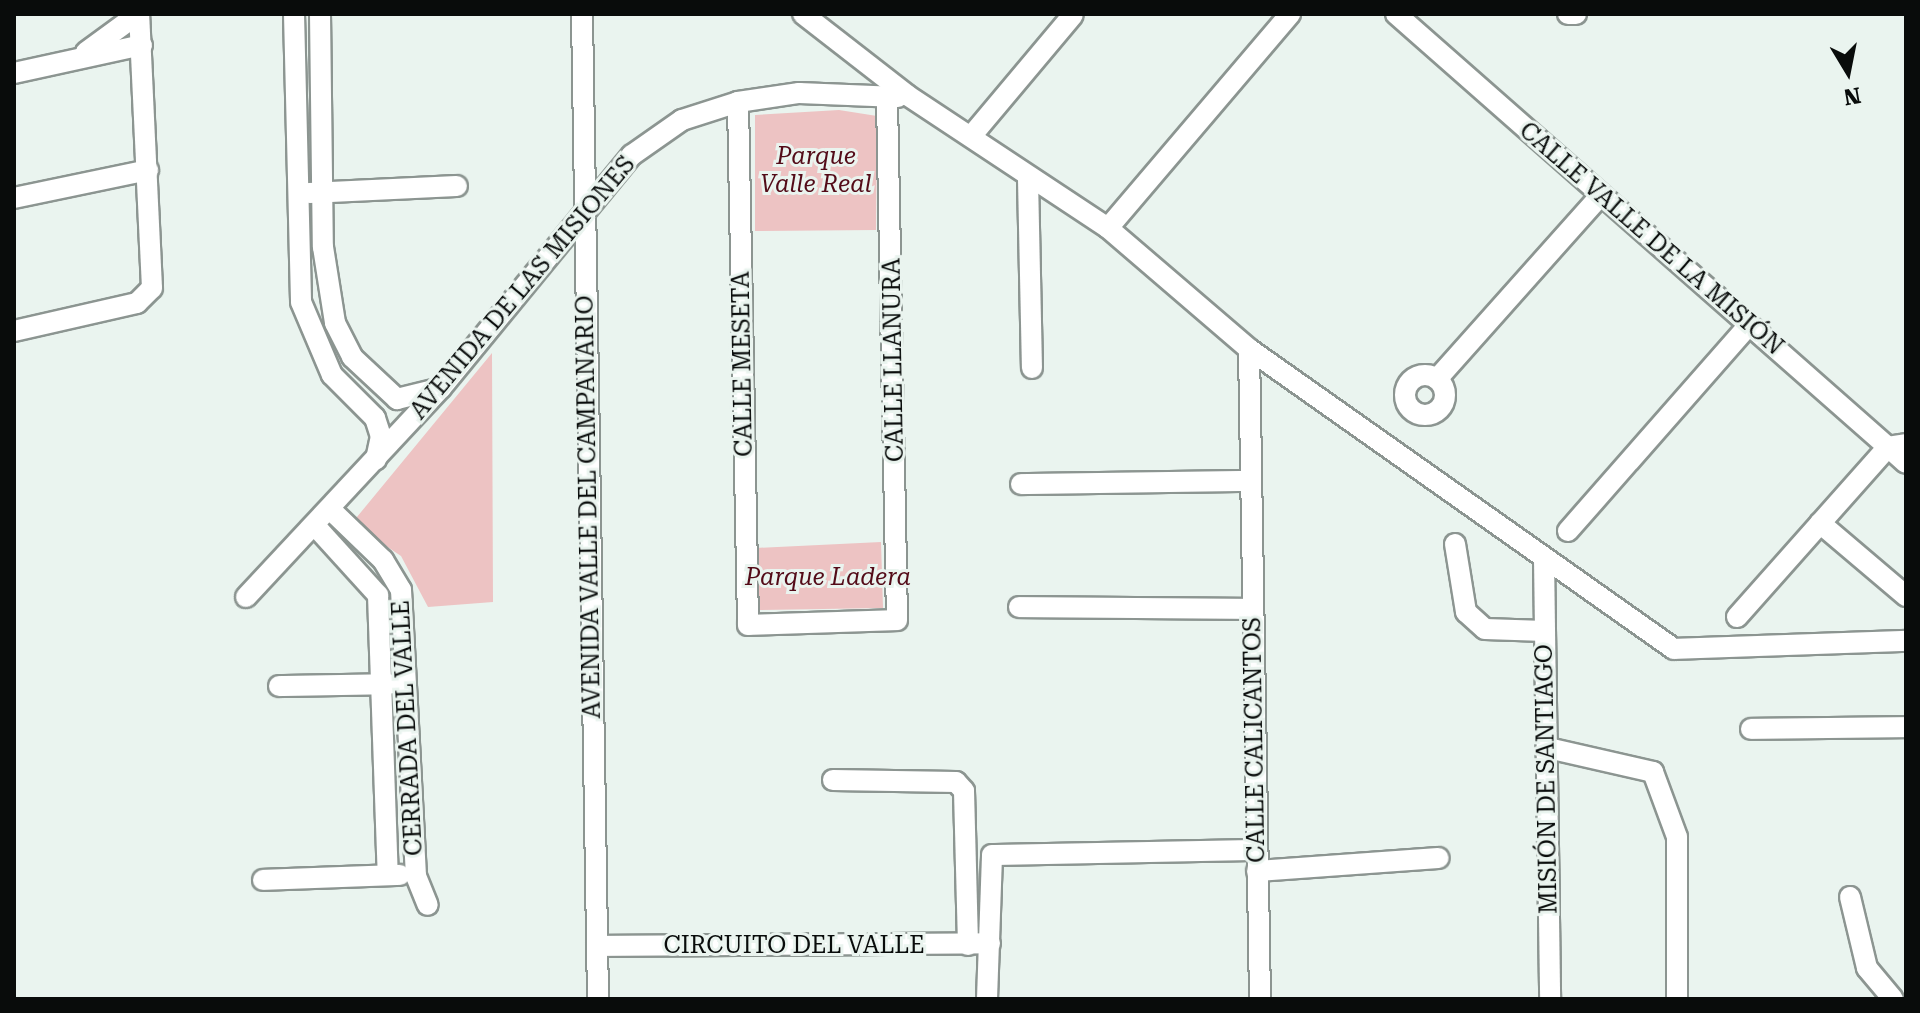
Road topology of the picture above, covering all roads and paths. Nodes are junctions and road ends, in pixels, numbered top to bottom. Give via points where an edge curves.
1 (138, 14) edge
2 (294, 14) edge
3 (320, 14) edge
4 (582, 14) edge
5 (803, 14) edge
6 (1290, 14) edge
7 (1396, 14) edge
8 (1568, 14) edge
9 (1576, 14) edge
10 (1073, 15) edge
11 (142, 45) junction
12 (80, 57) junction
13 (14, 73) edge
14 (897, 97) junction
15 (738, 102) junction
16 (973, 134) junction
17 (148, 170) junction
18 (1028, 179) junction
19 (457, 186) dead end
20 (322, 192) junction
21 (296, 194) junction
22 (1601, 195) junction
23 (14, 198) edge
24 (583, 219) junction
25 (1108, 228) junction
26 (1749, 325) junction
27 (14, 331) edge
28 (1249, 349) junction
29 (356, 363) junction
30 (1032, 368) dead end
31 (335, 378) junction
32 (1437, 379) dead end
33 (441, 388) junction
34 (1897, 445) edge
35 (374, 463) junction
36 (1906, 463) edge
37 (1247, 481) junction
38 (1021, 484) dead end
39 (332, 511) junction
40 (1820, 523) junction
41 (317, 528) junction
42 (1568, 531) dead end
43 (1455, 544) dead end
44 (1544, 558) junction
45 (401, 590) junction
46 (378, 595) junction
47 (1906, 596) edge
48 (246, 597) dead end
49 (1019, 607) dead end
50 (1252, 609) junction
51 (1737, 617) dead end
52 (748, 625) joint
53 (1545, 631) junction
54 (1906, 641) edge
55 (378, 683) junction
56 (279, 686) dead end
57 (405, 687) junction
58 (1906, 727) edge
59 (1751, 729) dead end
60 (1548, 748) junction
61 (833, 780) dead end
62 (1439, 858) dead end
63 (1256, 860) junction
64 (388, 875) junction
65 (416, 876) junction
66 (263, 880) dead end
67 (1850, 897) dead end
68 (428, 905) dead end
69 (990, 943) junction
70 (968, 945) junction
71 (597, 946) junction
72 (1867, 968) junction
73 (598, 999) edge
74 (987, 999) edge
75 (1260, 999) edge
76 (1550, 999) edge
77 (1677, 999) edge
78 (1871, 999) edge
79 (1893, 999) edge

1 - 11 street
1 - 12 street
2 - 21 street
3 - 20 street
4 - 24 street, AVENIDA VALLE DEL CAMPANARIO
5 - 14 street
6 - 25 street
7 - 22 street, CALLE VALLE DE LA MISIÓN
8 - 9 street
10 - 16 street
11 - 12 street
11 - 17 street
12 - 13 street
14 - 15 street, AVENIDA DE LAS MISIONES via 799,93
14 - 16 street
14 - 52 street, CALLE LLANURA via 897,620
15 - 24 street, AVENIDA DE LAS MISIONES via 682,120 632,155
15 - 52 street, CALLE MESETA
16 - 18 street
17 - 23 street
17 - 27 street via 154,277 146,295
18 - 25 street
18 - 30 street
19 - 20 street
20 - 21 street
20 - 29 street via 327,293
21 - 31 street via 301,302 311,338
22 - 26 street, CALLE VALLE DE LA MISIÓN
22 - 32 street
24 - 33 street, AVENIDA DE LAS MISIONES
24 - 71 street, AVENIDA VALLE DEL CAMPANARIO
25 - 28 street
26 - 34 street, CALLE VALLE DE LA MISIÓN
26 - 42 street
28 - 37 street, CALLE CALICANTOS
28 - 44 street
29 - 31 street
29 - 33 street via 397,399
31 - 35 street via 375,418 381,436
33 - 35 street, AVENIDA DE LAS MISIONES
34 - 36 street, CALLE VALLE DE LA MISIÓN
34 - 40 street
35 - 39 street, AVENIDA DE LAS MISIONES
37 - 38 street
37 - 50 street, CALLE CALICANTOS
39 - 41 street, AVENIDA DE LAS MISIONES
39 - 45 street, CERRADA DEL VALLE via 383,560
40 - 47 street
40 - 51 street
41 - 46 street, CERRADA DEL VALLE
41 - 48 street, AVENIDA DE LAS MISIONES
43 - 53 street via 1466,612 1485,629
44 - 53 street, MISIÓN DE SANTIAGO
44 - 54 street via 1674,649
45 - 46 street
45 - 57 street, CERRADA DEL VALLE
46 - 55 street, CERRADA DEL VALLE
49 - 50 street
50 - 63 street, CALLE CALICANTOS
53 - 60 street, MISIÓN DE SANTIAGO
55 - 56 street
55 - 57 street
55 - 64 street, CERRADA DEL VALLE
57 - 65 street, CERRADA DEL VALLE
58 - 59 street
60 - 76 street, MISIÓN DE SANTIAGO
60 - 77 street via 1653,772 1677,837
61 - 70 street via 956,782 964,791
62 - 63 street
63 - 69 street via 992,855
63 - 75 street, CALLE CALICANTOS
64 - 65 street, CERRADA DEL VALLE
64 - 66 street
65 - 68 street, CERRADA DEL VALLE
67 - 72 street
69 - 70 street, CIRCUITO DEL VALLE
69 - 74 street
70 - 71 street, CIRCUITO DEL VALLE
71 - 73 street, AVENIDA VALLE DEL CAMPANARIO
72 - 78 street
72 - 79 street

